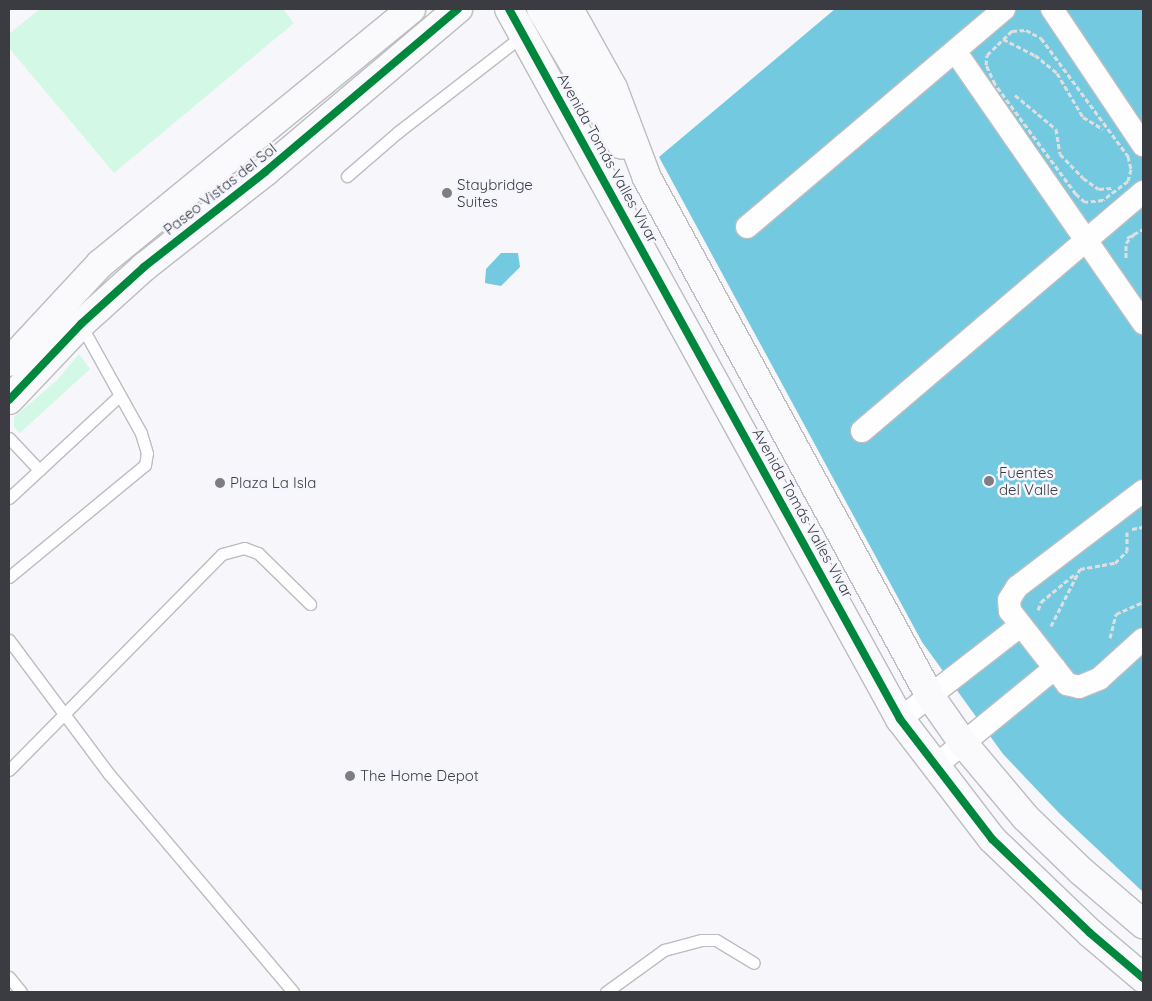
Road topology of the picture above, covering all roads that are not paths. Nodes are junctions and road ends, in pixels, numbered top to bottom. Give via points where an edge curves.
1 (411, 9) edge
2 (458, 9) edge
3 (509, 9) edge
4 (541, 9) edge
5 (569, 9) edge
6 (1004, 9) edge
7 (1052, 9) edge
8 (524, 34) junction
9 (955, 51) junction
10 (294, 105) junction
11 (315, 129) junction
12 (1143, 145) edge
13 (242, 147) junction
14 (265, 172) junction
15 (347, 176) dead end
16 (647, 178) junction
17 (1143, 192) edge
18 (747, 227) dead end
19 (1086, 240) junction
20 (1143, 323) edge
21 (81, 324) junction
22 (9, 362) edge
23 (119, 396) junction
24 (9, 400) edge
25 (862, 430) dead end
26 (9, 438) edge
27 (38, 470) junction
28 (1143, 491) edge
29 (9, 498) edge
30 (9, 577) edge
31 (310, 604) dead end
32 (1028, 622) junction
33 (1143, 639) edge
34 (9, 640) edge
35 (1055, 668) junction
36 (930, 696) junction
37 (64, 717) junction
38 (900, 719) junction
39 (963, 743) junction
40 (934, 766) junction
41 (9, 770) edge
42 (1143, 924) edge
43 (754, 963) dead end
44 (9, 977) edge
45 (1143, 978) edge
46 (21, 992) edge
47 (293, 992) edge
48 (606, 992) edge

1 - 10 street, Paseo Vistas del Sol
2 - 11 street, Paseo Vistas del Sol
3 - 8 street, Avenida Tomás Valles Vivar
4 - 16 street via 614,135
5 - 16 street, Avenida Tomás Valles Vivar via 612,88
6 - 9 street
7 - 12 street
8 - 15 lane
8 - 38 street, Avenida Tomás Valles Vivar
9 - 18 street
9 - 19 street
10 - 11 street
10 - 13 street, Paseo Vistas del Sol
11 - 14 street, Paseo Vistas del Sol
13 - 14 street
13 - 22 street, Paseo Vistas del Sol via 100,264
14 - 21 street, Paseo Vistas del Sol via 144,267
16 - 36 street, Avenida Tomás Valles Vivar
17 - 19 street
19 - 20 street
19 - 25 street
21 - 23 lane
21 - 24 street, Paseo Vistas del Sol
23 - 27 lane
23 - 30 lane via 141,433 147,453 145,464
26 - 27 lane
27 - 29 lane
28 - 32 street via 1018,587 1009,600 1010,611
31 - 37 lane via 258,552 244,548 222,554
32 - 35 street
32 - 36 street
33 - 35 street via 1090,684 1079,687 1067,684
34 - 37 lane
35 - 39 street
36 - 38 street
36 - 39 street, Avenida Tomás Valles Vivar
37 - 41 lane
37 - 47 lane
38 - 40 street, Avenida Tomás Valles Vivar
39 - 40 street
39 - 42 street, Avenida Tomás Valles Vivar via 1025,818 1081,872
40 - 45 street, Avenida Tomás Valles Vivar via 992,839 1090,933
43 - 48 lane via 716,940 702,940 664,950
44 - 46 lane

